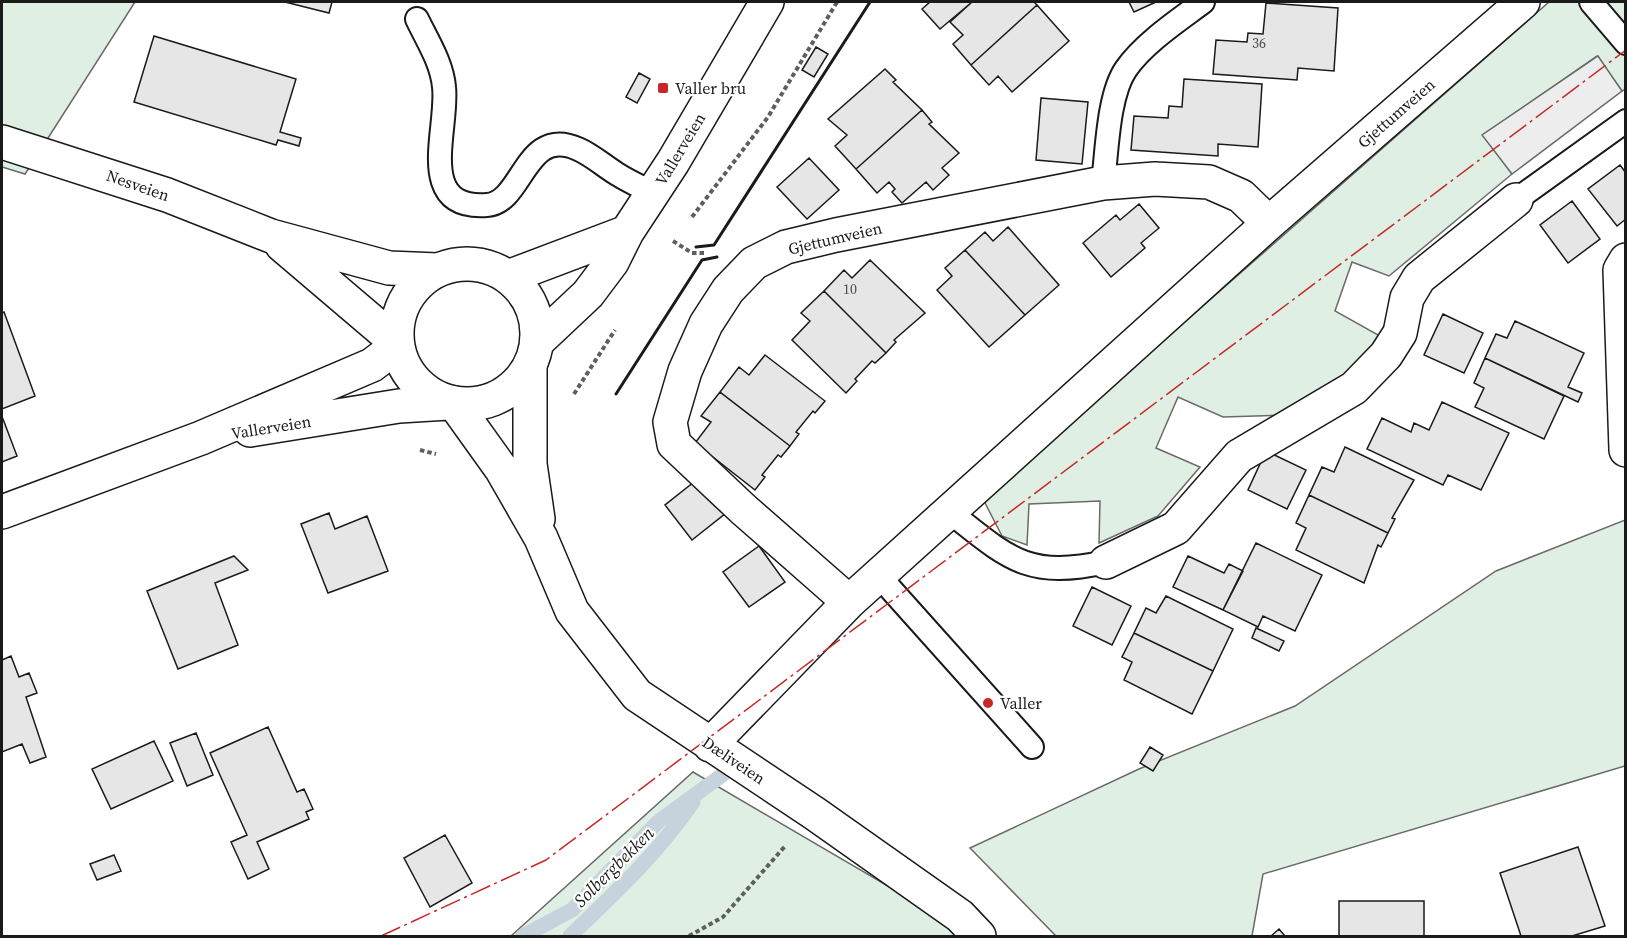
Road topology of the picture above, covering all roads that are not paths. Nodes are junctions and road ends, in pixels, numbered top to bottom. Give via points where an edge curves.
1 (767, 2) edge
2 (1203, 2) edge
3 (1523, 2) edge
4 (1591, 2) edge
5 (417, 19) dead end
6 (1626, 44) edge
7 (1626, 121) edge
8 (2, 142) edge
9 (1103, 183) junction
10 (653, 193) junction
11 (1516, 200) joint
12 (1269, 223) junction
13 (627, 232) junction
14 (271, 236) junction
15 (1626, 260) edge
16 (436, 270) junction
17 (508, 277) junction
18 (397, 344) junction
19 (534, 354) junction
20 (451, 403) junction
21 (201, 438) junction
22 (1626, 450) edge
23 (2, 512) edge
24 (951, 513) junction
25 (541, 538) junction
26 (1106, 562) joint
27 (879, 576) junction
28 (849, 602) junction
29 (710, 745) junction
30 (1032, 747) dead end
31 (979, 936) edge

1 - 10 street, Vallerveien
2 - 9 lane via 1160,35 1126,70 1112,107
3 - 12 street, Gjettumveien
4 - 6 lane
5 - 10 lane via 444,86 438,168 457,201 474,206 495,205 530,159 551,146 577,148
7 - 11 lane
8 - 14 street, Nesveien via 167,195
9 - 12 street, Gjettumveien via 1155,179 1209,182 1241,196
9 - 28 street, Gjettumveien via 786,247 754,263 728,290 706,324 670,422 674,444
10 - 13 street, Vallerveien
11 - 26 street via 1419,278 1407,298 1400,333 1386,355 1354,388 1239,456 1176,528
12 - 24 street, Gjettumveien
13 - 17 street
13 - 19 street, Vallerveien via 612,262 588,294
14 - 16 street, Nesveien via 388,267
14 - 18 street, Nesveien
15 - 22 street via 1620,270
16 - 17 street via 461,264 486,266
16 - 18 street via 413,288 399,314
17 - 19 street via 525,295 536,317
18 - 20 street via 406,371 424,390
18 - 21 street, Vallerveien via 372,364
19 - 20 street via 511,389 484,403
19 - 25 street, Dæliveien via 530,464
20 - 21 street, Vallerveien via 399,406
20 - 25 street, Dæliveien via 502,470
21 - 23 street, Vallerveien
24 - 26 lane via 1003,554 1044,569
24 - 27 street, Gjettumveien
25 - 29 street, Dæliveien via 572,611 637,695
27 - 28 street, Gjettumveien
27 - 30 lane
28 - 29 street, Gjettumveien
29 - 31 street, Dæliveien via 960,916

